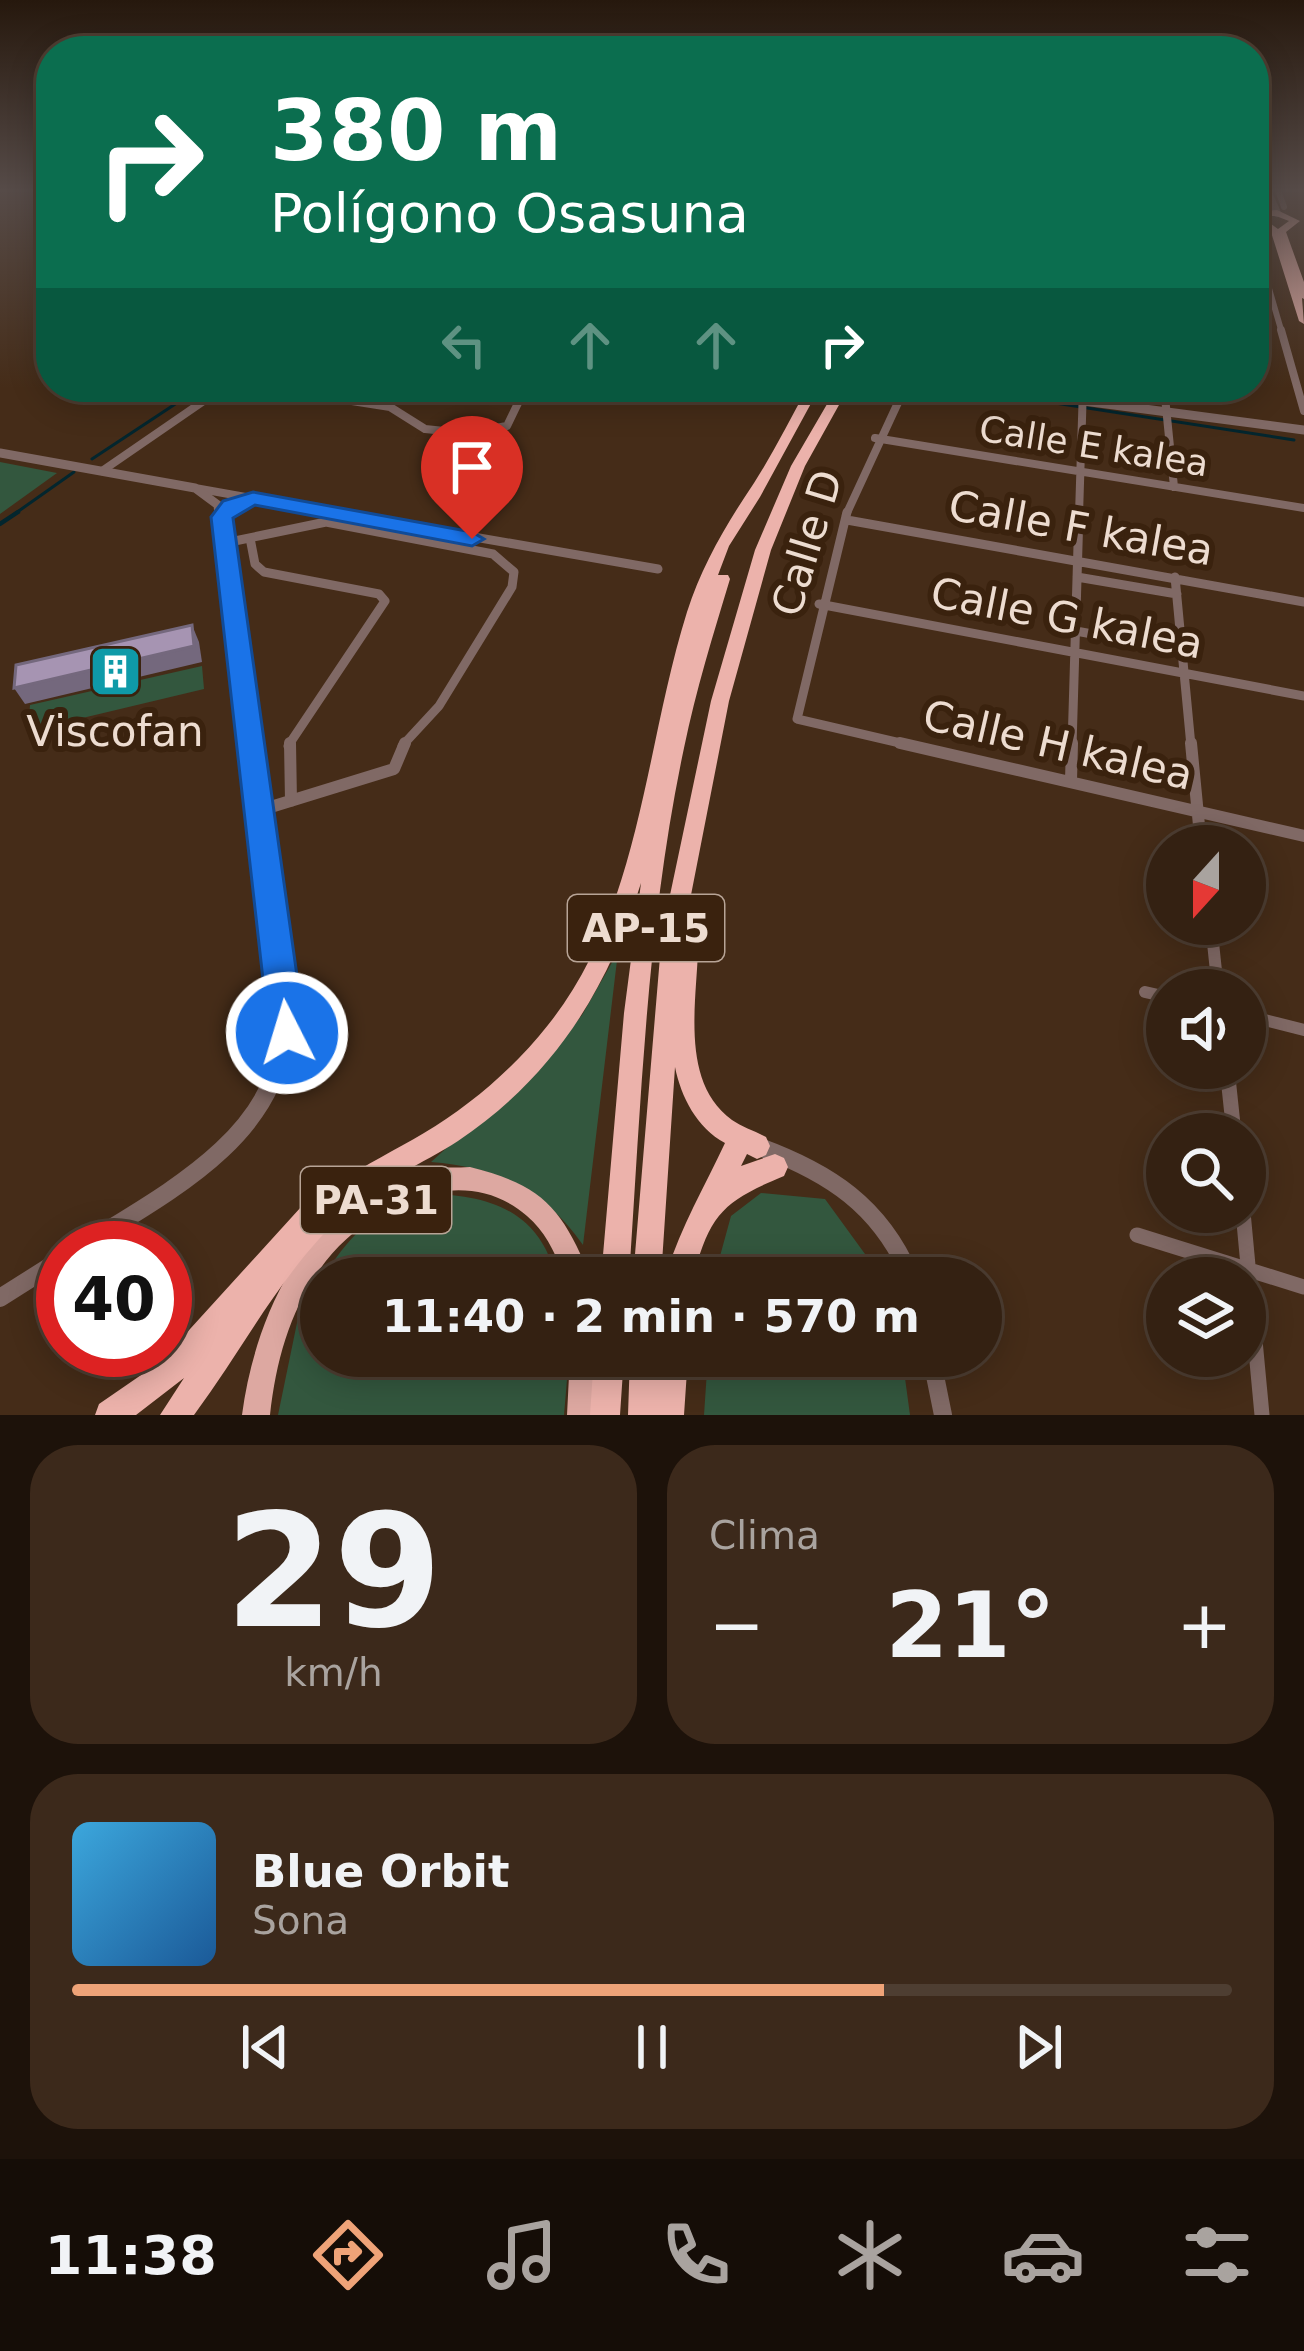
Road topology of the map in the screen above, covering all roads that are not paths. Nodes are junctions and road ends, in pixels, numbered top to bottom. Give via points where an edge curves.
1 (1283, 256) edge
2 (1290, 256) edge
3 (1269, 289) edge
4 (1304, 296) edge
5 (1304, 321) edge
6 (202, 402) edge
7 (362, 402) edge
8 (384, 402) edge
9 (519, 402) edge
10 (805, 402) edge
11 (834, 402) edge
12 (897, 402) edge
13 (1061, 402) edge
14 (1083, 402) edge
15 (1165, 402) edge
16 (382, 405) junction
17 (1083, 406) junction
18 (1304, 411) edge
19 (1167, 419) junction
20 (1304, 430) edge
21 (875, 438) junction
22 (0, 453) edge
23 (102, 470) junction
24 (1078, 473) junction
25 (1174, 487) junction
26 (195, 488) junction
27 (756, 489) junction
28 (253, 499) junction
29 (1304, 508) edge
30 (222, 517) junction
31 (847, 520) junction
32 (250, 538) junction
33 (225, 543) junction
34 (1079, 562) junction
35 (658, 569) dead end
36 (1077, 577) junction
37 (1175, 577) junction
38 (1177, 594) junction
39 (1304, 602) edge
40 (818, 604) junction
41 (1076, 631) junction
42 (1183, 650) junction
43 (1077, 654) junction
44 (1187, 675) junction
45 (1304, 696) edge
46 (797, 719) joint
47 (1071, 781) junction
48 (291, 801) junction
49 (261, 810) junction
50 (1197, 810) junction
51 (1199, 825) edge
52 (1304, 836) edge
53 (683, 898) junction
54 (1266, 1020) edge
55 (1304, 1030) edge
56 (478, 1106) junction
57 (758, 1151) junction
58 (819, 1170) junction
59 (714, 1195) junction
60 (119, 1221) edge
61 (1137, 1235) dead end
62 (316, 1257) edge
63 (568, 1257) edge
64 (617, 1257) edge
65 (648, 1257) edge
66 (684, 1257) edge
67 (900, 1257) edge
68 (1212, 1257) edge
69 (1266, 1274) edge
70 (36, 1275) edge
71 (300, 1277) edge
72 (1304, 1287) edge
73 (0, 1298) edge
74 (582, 1377) edge
75 (608, 1377) edge
76 (644, 1377) edge
77 (672, 1377) edge
78 (935, 1377) edge
79 (1259, 1377) edge
80 (110, 1415) edge
81 (175, 1415) edge
82 (256, 1415) edge
83 (580, 1415) edge
84 (605, 1415) edge
85 (643, 1415) edge
86 (669, 1415) edge
87 (943, 1415) edge
88 (1262, 1415) edge

1 - 5 highway
2 - 4 highway
3 - 18 street
6 - 23 street
7 - 16 street
8 - 16 street
9 - 16 street via 508,426 464,433 425,429
10 - 27 highway, AP-15
11 - 53 highway, AP-15 via 798,466 750,588
12 - 21 street, Calle D
13 - 17 street
14 - 17 street
15 - 19 street
17 - 19 street
17 - 24 street
19 - 20 street
19 - 25 street
21 - 24 street, Calle E kalea
21 - 31 street, Calle D
22 - 23 street
23 - 26 street
24 - 25 street, Calle E kalea
24 - 34 street
25 - 29 street, Calle E kalea
26 - 28 street
26 - 30 street
27 - 56 highway via 709,577 673,698 637,875 615,934 528,1069
27 - 64 highway, AP-15 via 719,585 674,753 637,986
28 - 30 street
28 - 35 street
30 - 33 street
31 - 34 street, Calle F kalea
31 - 40 street, Calle D
32 - 33 street
32 - 48 street via 264,572 385,601 288,746
32 - 48 street via 326,521 493,554 514,572 500,607 439,706 401,747 394,769
33 - 49 street
34 - 36 street
34 - 37 street, Calle F kalea
36 - 38 street
36 - 41 street
37 - 38 street
37 - 39 street, Calle F kalea
38 - 42 street
40 - 43 street, Calle G kalea
40 - 46 street, Calle D
41 - 42 street
41 - 43 street
42 - 44 street
43 - 44 street, Calle G kalea
43 - 47 street
44 - 45 street, Calle G kalea
44 - 50 street
46 - 47 street, Calle H kalea
47 - 50 street, Calle H kalea
48 - 49 street
49 - 60 street via 285,999 278,1071 259,1111 227,1148
50 - 51 street
50 - 52 street, Calle H kalea
53 - 57 highway via 690,937 682,1054 710,1117
53 - 65 highway, AP-15 via 663,1027
54 - 55 street
56 - 80 highway via 308,1212 170,1372
56 - 81 highway via 323,1216
57 - 58 street
57 - 58 street
57 - 59 highway
57 - 59 highway via 753,1173
58 - 67 street via 865,1201
59 - 66 highway
61 - 68 street
62 - 63 highway, PA-31 via 344,1223 409,1184 468,1178 507,1187 553,1224
69 - 72 street
70 - 73 street
71 - 82 highway, PA-31 via 274,1333
74 - 83 highway
75 - 84 highway
76 - 85 highway
77 - 86 highway
78 - 87 street
79 - 88 street

